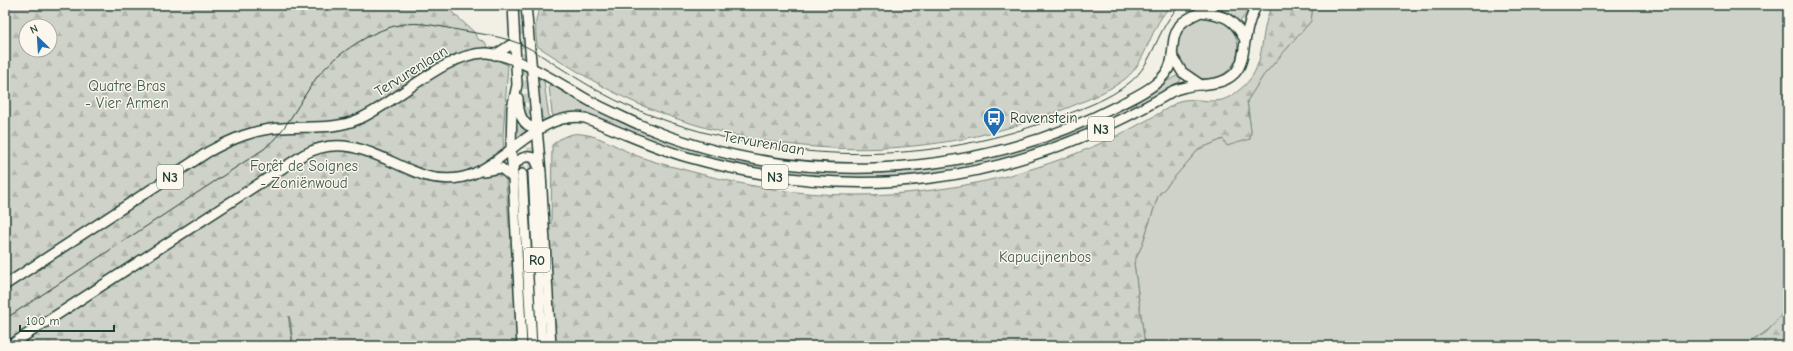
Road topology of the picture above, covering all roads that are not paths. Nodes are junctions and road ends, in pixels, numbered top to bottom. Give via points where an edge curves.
1 (513, 5) edge
2 (526, 5) edge
3 (1213, 5) edge
4 (1257, 5) edge
5 (1201, 12) junction
6 (1245, 40) junction
7 (516, 42) junction
8 (1172, 54) junction
9 (495, 55) junction
10 (516, 62) junction
11 (532, 68) junction
12 (517, 85) junction
13 (1201, 85) junction
14 (536, 130) junction
15 (511, 149) junction
16 (513, 168) junction
17 (475, 173) junction
18 (537, 173) junction
19 (522, 174) tunnel mouth
20 (513, 178) junction
21 (5, 285) edge
22 (9, 346) edge
23 (522, 346) edge
24 (532, 346) edge
25 (542, 346) edge
26 (551, 346) edge

1 - 7 main road
2 - 11 main road
3 - 5 main road, Tervurenlaan / N3
4 - 6 main road, Tervurenlaan / N3 via 1250,18
5 - 6 main road via 1228,18 1236,25
5 - 8 main road, Tervurenlaan / N3 via 1190,16 1182,23 1172,43
6 - 13 main road, Tervurenlaan / N3 via 1242,61 1237,71 1220,83
7 - 9 main road
7 - 10 main road
8 - 11 main road, Tervurenlaan / N3 via 1170,66 1158,82 1121,104 1041,139 982,155 918,165 876,168 782,163 692,144 619,115
8 - 13 main road via 1182,72
9 - 10 main road, Tervurenlaan / N3
9 - 21 main road, Tervurenlaan / N3 via 478,54 459,58 354,121 324,128 254,131 234,138 208,152
10 - 11 main road, Tervurenlaan / N3
10 - 12 main road
11 - 14 main road
12 - 14 main road via 520,116
12 - 15 main road via 512,108
13 - 14 main road, Tervurenlaan / N3 via 1175,90 1128,116 1047,152 1000,166 958,174 889,182 830,182 780,178 732,169 686,157 585,118 573,117 554,121
14 - 15 main road
14 - 18 main road
15 - 16 main road
15 - 17 main road
16 - 18 main road via 520,159 532,157 537,162
16 - 20 main road
17 - 20 main road via 502,168
17 - 22 main road via 458,178 436,178 417,173 361,149 343,145 320,147 303,155
18 - 25 main road, R0
18 - 26 main road
19 - 24 main road, R0
20 - 23 main road

